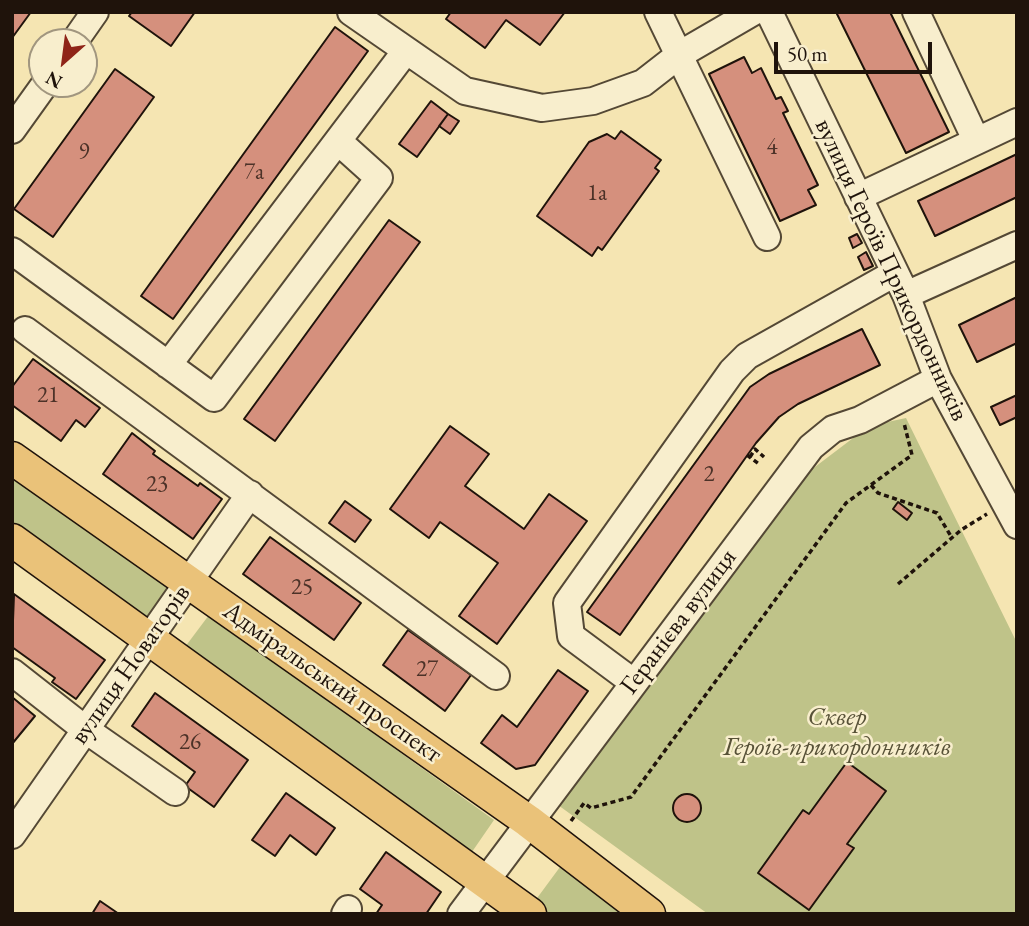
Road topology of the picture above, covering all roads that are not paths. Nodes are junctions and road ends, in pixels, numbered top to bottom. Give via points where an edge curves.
1 (95, 12) edge
2 (351, 12) edge
3 (658, 12) edge
4 (752, 12) edge
5 (769, 12) edge
6 (916, 12) edge
7 (84, 28) edge
8 (405, 52) junction
9 (679, 55) junction
10 (34, 98) edge
11 (1017, 122) edge
12 (12, 130) edge
13 (976, 140) junction
14 (338, 142) junction
15 (858, 197) junction
16 (768, 237) dead end
17 (1017, 245) edge
18 (12, 251) edge
19 (901, 284) junction
20 (25, 330) dead end
21 (168, 365) junction
22 (938, 379) junction
23 (12, 458) edge
24 (250, 494) junction
25 (1011, 514) edge
26 (12, 540) edge
27 (188, 582) junction
28 (150, 639) junction
29 (12, 672) edge
30 (496, 676) dead end
31 (633, 682) junction
32 (86, 730) junction
33 (175, 792) dead end
34 (528, 821) junction
35 (12, 835) edge
36 (485, 881) junction
37 (461, 914) edge
38 (530, 914) edge
39 (649, 914) edge

1 - 7 street
2 - 8 street
3 - 9 street
4 - 9 street
5 - 15 street, вулиця Героїв Прикордонників
6 - 13 street
8 - 9 street via 465,91 542,108 593,101 643,83
8 - 14 street
9 - 16 street
10 - 12 street
11 - 13 street
13 - 15 street
14 - 21 street
14 - 21 street via 379,178 214,398
15 - 19 street, вулиця Героїв Прикордонників
17 - 19 street
18 - 21 street
19 - 22 street, вулиця Героїв Прикордонників
19 - 31 street via 747,356 567,603 571,636
20 - 24 street
22 - 25 street, вулиця Героїв Прикордонників
22 - 31 street, Геранієва вулиця via 833,429 811,447
23 - 27 main road, Адміральський проспект
24 - 27 street, вулиця Новаторів
24 - 30 street
26 - 28 main road
27 - 28 street, вулиця Новаторів
27 - 34 main road, Адміральський проспект
28 - 32 street, вулиця Новаторів
28 - 36 main road
29 - 32 street
31 - 34 street, Геранієва вулиця
32 - 33 street
32 - 35 street, вулиця Новаторів
34 - 36 street, Геранієва вулиця
34 - 39 main road, Адміральський проспект
36 - 37 street, Геранієва вулиця
36 - 38 main road

